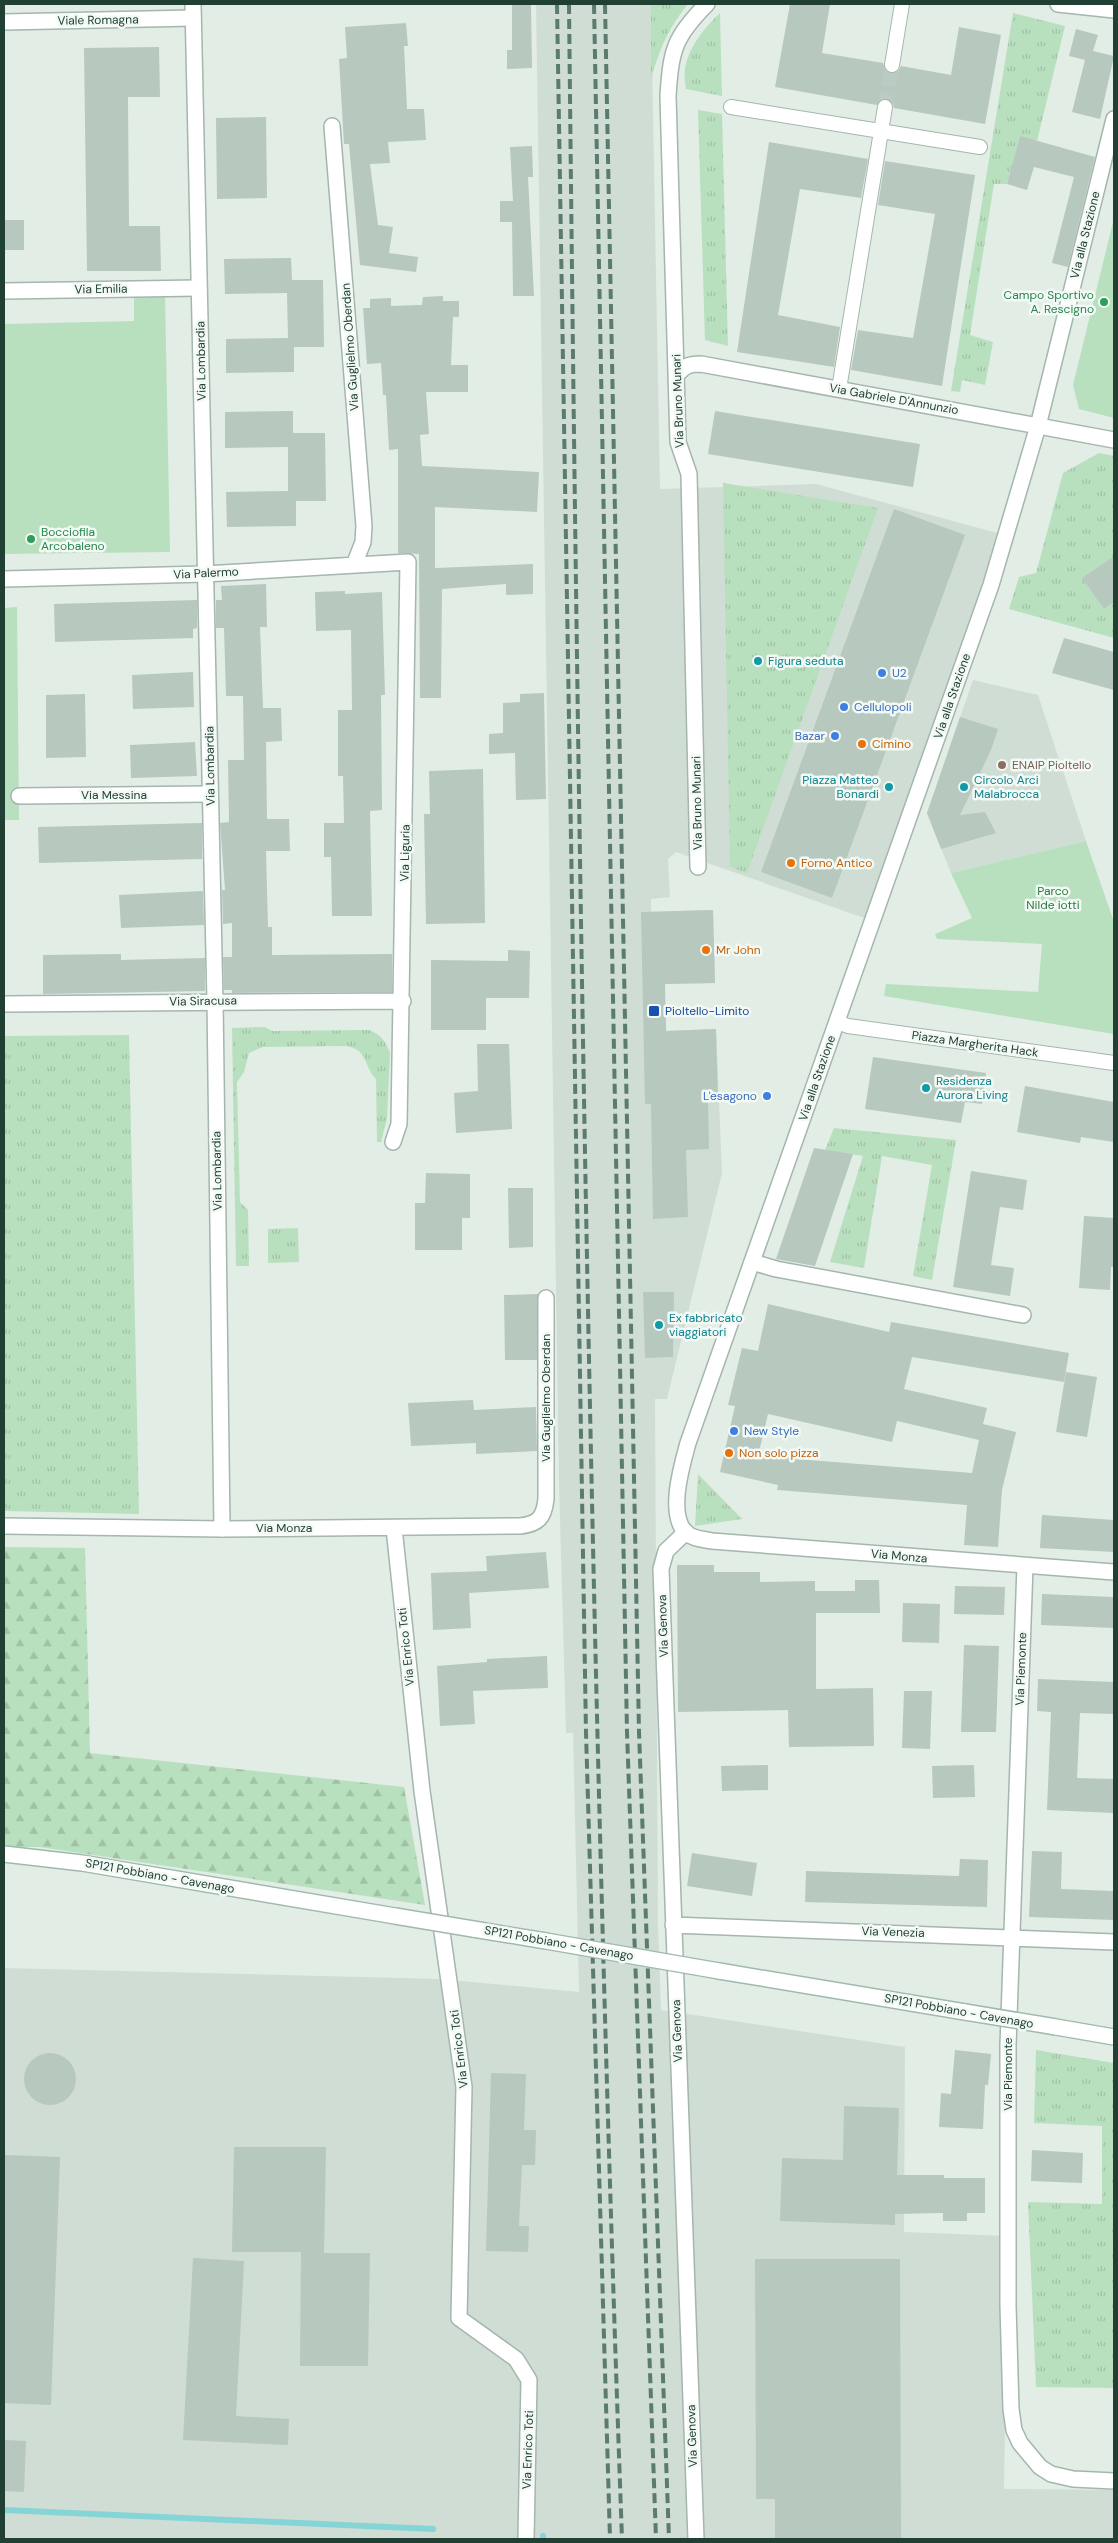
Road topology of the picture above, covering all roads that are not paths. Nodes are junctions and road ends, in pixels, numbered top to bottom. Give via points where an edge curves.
1 (707, 4) edge
2 (902, 4) edge
3 (1058, 4) edge
4 (1114, 10) edge
5 (193, 11) edge
6 (4, 22) edge
7 (892, 65) tunnel mouth
8 (886, 106) tunnel mouth
9 (731, 107) dead end
10 (1114, 119) edge
11 (332, 126) dead end
12 (881, 131) junction
13 (980, 147) dead end
14 (199, 288) junction
15 (4, 290) edge
16 (677, 375) junction
17 (839, 390) junction
18 (1038, 426) junction
19 (1114, 440) edge
20 (408, 562) joint
21 (354, 565) junction
22 (205, 574) junction
23 (4, 579) edge
24 (210, 794) junction
25 (19, 796) dead end
26 (698, 867) dead end
27 (215, 1001) junction
28 (403, 1001) junction
29 (4, 1004) edge
30 (837, 1022) junction
31 (1114, 1063) edge
32 (394, 1142) dead end
33 (752, 1262) junction
34 (546, 1298) dead end
35 (1023, 1315) dead end
36 (546, 1499) joint
37 (4, 1526) edge
38 (394, 1528) junction
39 (222, 1529) junction
40 (686, 1532) junction
41 (1025, 1566) junction
42 (1114, 1572) edge
43 (4, 1854) edge
44 (672, 1925) junction
45 (1011, 1937) junction
46 (1114, 1942) edge
47 (1114, 2037) edge
48 (1114, 2481) edge
49 (526, 2539) edge
50 (696, 2539) edge

1 - 16 street, Via Bruno Munari via 687,24 670,65 668,96
2 - 7 street
3 - 4 street
5 - 6 street, Viale Romagna
5 - 14 street, Via Lombardia
8 - 12 street
9 - 12 street
10 - 18 street, Via alla Stazione
11 - 21 street, Via Guglielmo Oberdan via 364,526 363,542
12 - 13 street
12 - 17 street
14 - 15 street, Via Emilia
14 - 22 street, Via Lombardia
16 - 17 street, Via Gabriele D'Annunzio via 683,367 701,364
16 - 26 street, Via Bruno Munari via 678,442 689,474
17 - 18 street, Via Gabriele D'Annunzio
18 - 19 street, Via Gabriele D'Annunzio
18 - 30 street, Via alla Stazione via 991,585
20 - 21 street, Via Palermo
20 - 28 street, Via Liguria
21 - 22 street, Via Palermo
22 - 23 street, Via Palermo
22 - 24 street, Via Lombardia
24 - 25 street, Via Messina
24 - 27 street, Via Lombardia
27 - 28 street, Via Siracusa
27 - 29 street, Via Siracusa
27 - 39 street, Via Lombardia
28 - 32 street, Via Liguria via 399,1124
30 - 31 street, Piazza Margherita Hack
30 - 33 street, Via alla Stazione
33 - 35 street
33 - 40 street, Via alla Stazione via 681,1470 679,1523
34 - 36 street, Via Guglielmo Oberdan
36 - 38 street, Via Monza via 543,1516 530,1525
37 - 39 street, Via Monza
38 - 39 street, Via Monza
38 - 49 street, Via Enrico Toti via 422,1791 464,2087 459,2318 516,2358 529,2380
40 - 41 street, Via Monza via 692,1537 712,1541
40 - 44 street, Via Genova via 666,1551 661,1569
41 - 42 street, Via Monza
41 - 45 street, Via Piemonte
43 - 47 street, SP121 Pobbiano - Cavenago, bridge via 62,1860
44 - 45 street, Via Venezia
44 - 50 street, Via Genova
45 - 46 street, Via Venezia
45 - 48 street, Via Piemonte via 1008,2305 1014,2430 1034,2461 1051,2474 1081,2480

